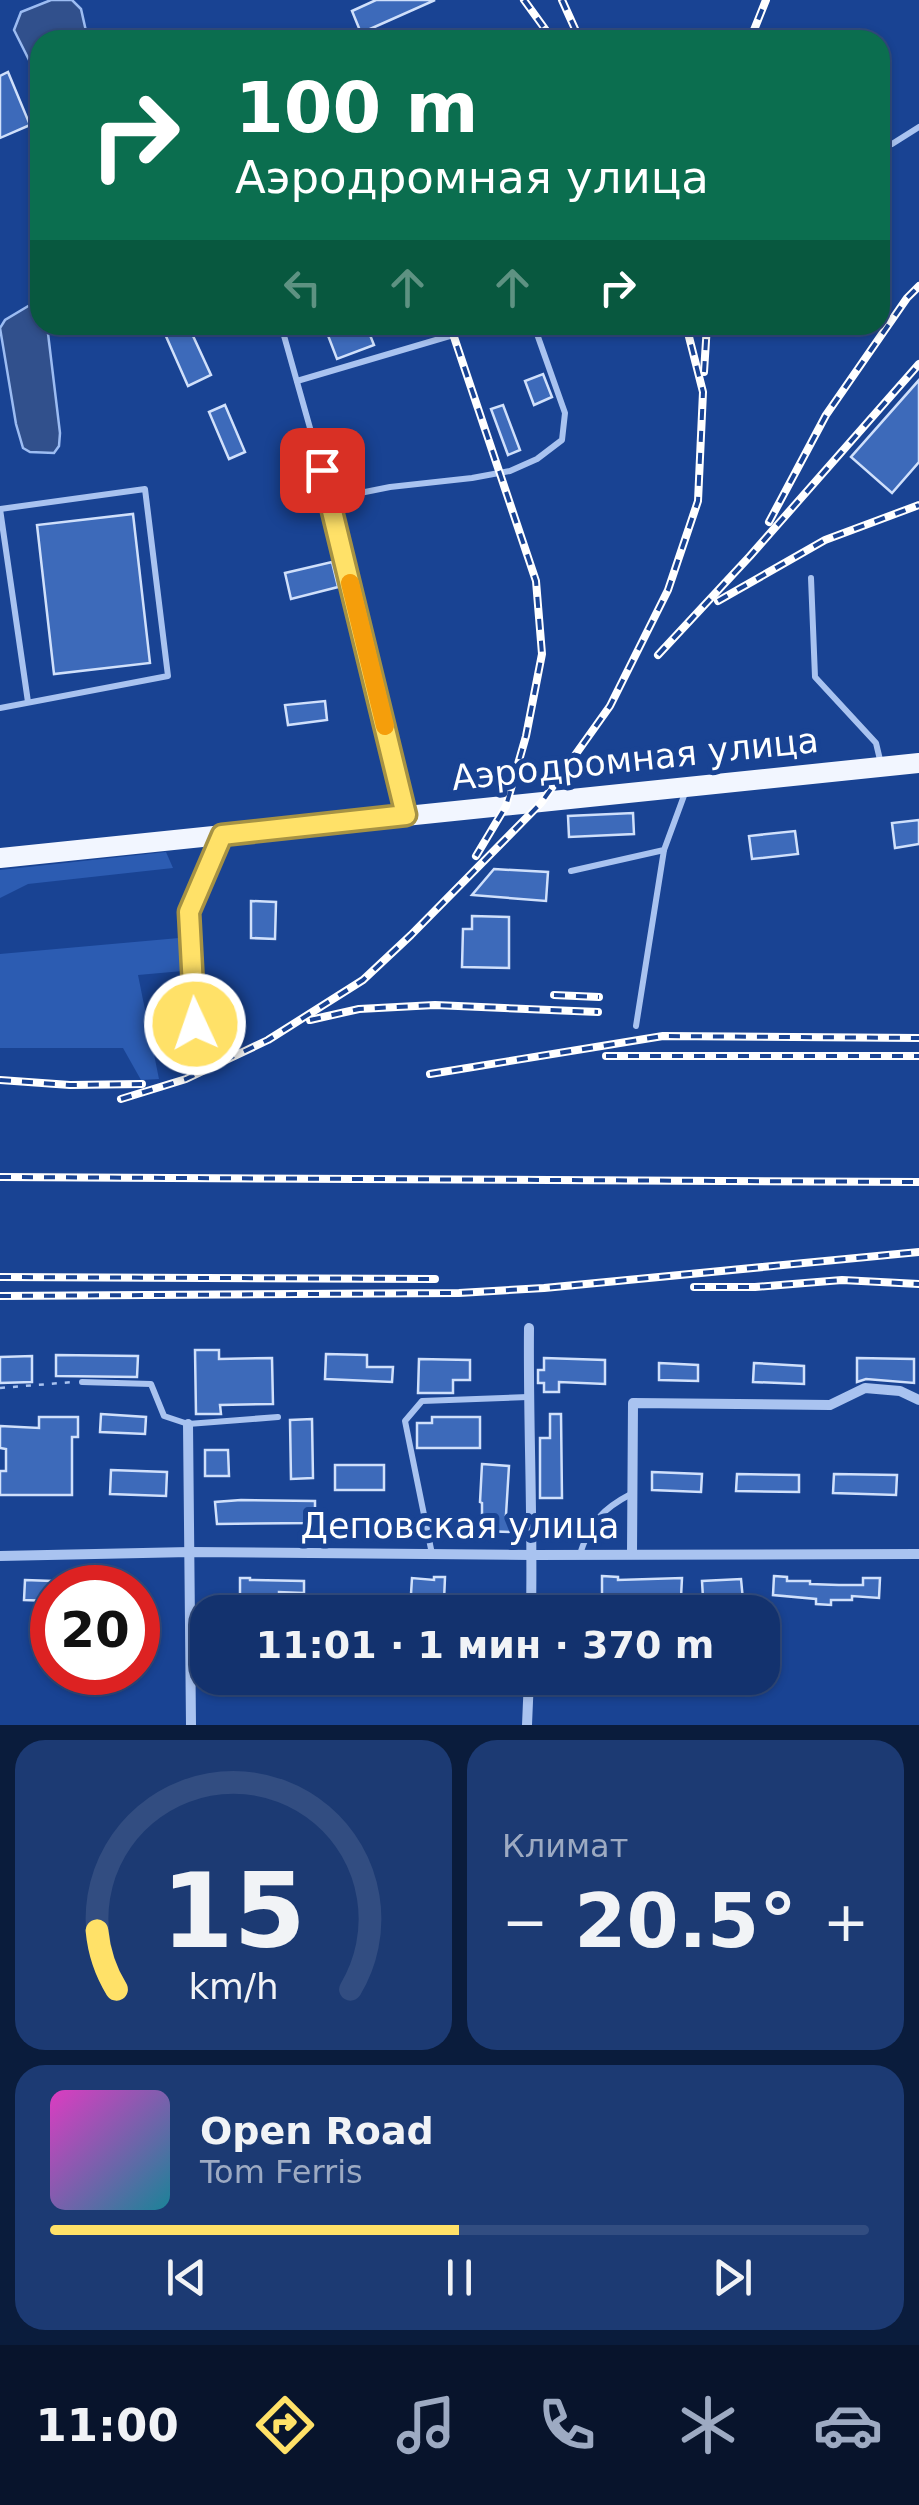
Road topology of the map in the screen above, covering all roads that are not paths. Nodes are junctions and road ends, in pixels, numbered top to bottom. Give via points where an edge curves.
1 (919, 127) edge
2 (892, 144) dead end
3 (284, 335) edge
4 (453, 335) edge
5 (537, 335) edge
6 (297, 381) junction
7 (330, 499) junction
8 (0, 509) edge
9 (811, 578) dead end
10 (28, 702) junction
11 (0, 708) edge
12 (919, 762) edge
13 (881, 765) junction
14 (687, 788) junction
15 (406, 815) junction
16 (222, 835) junction
17 (664, 850) junction
18 (0, 858) edge
19 (571, 871) dead end
20 (195, 1024) dead end
21 (636, 1026) dead end
22 (529, 1328) dead end
23 (82, 1382) road end
24 (528, 1397) junction
25 (919, 1400) edge
26 (278, 1417) dead end
27 (188, 1424) junction
28 (632, 1493) junction
29 (190, 1552) junction
30 (432, 1554) junction
31 (632, 1554) junction
32 (919, 1554) edge
33 (532, 1555) junction
34 (580, 1555) junction
35 (0, 1556) edge
36 (531, 1595) edge
37 (529, 1695) edge
38 (191, 1725) edge
39 (528, 1725) edge

1 - 2 lane
3 - 6 lane
4 - 6 lane
5 - 7 lane via 565,412 562,440 510,471
6 - 7 lane
7 - 15 lane
8 - 10 lane
8 - 10 lane via 146,489 168,676
9 - 13 lane via 814,677 876,743
10 - 11 lane
12 - 13 main road, Аэродромная улица
13 - 14 main road, Аэродромная улица
14 - 15 main road, Аэродромная улица
14 - 17 lane
15 - 16 main road, Аэродромная улица
16 - 18 main road, Аэродромная улица
16 - 20 lane via 189,912
17 - 19 lane
17 - 21 lane
22 - 24 street
23 - 27 lane via 151,1384 164,1416
24 - 30 lane via 422,1400 405,1421
24 - 33 street
25 - 28 street via 865,1388 830,1406 633,1404
26 - 27 lane
27 - 29 street
28 - 31 street
28 - 34 lane via 608,1506 587,1532
29 - 30 street, Деповская улица
29 - 35 street, Деповская улица
29 - 38 street
30 - 33 street, Деповская улица
31 - 32 street, Деповская улица
31 - 34 street, Деповская улица
33 - 34 street, Деповская улица
33 - 36 street
37 - 39 street

